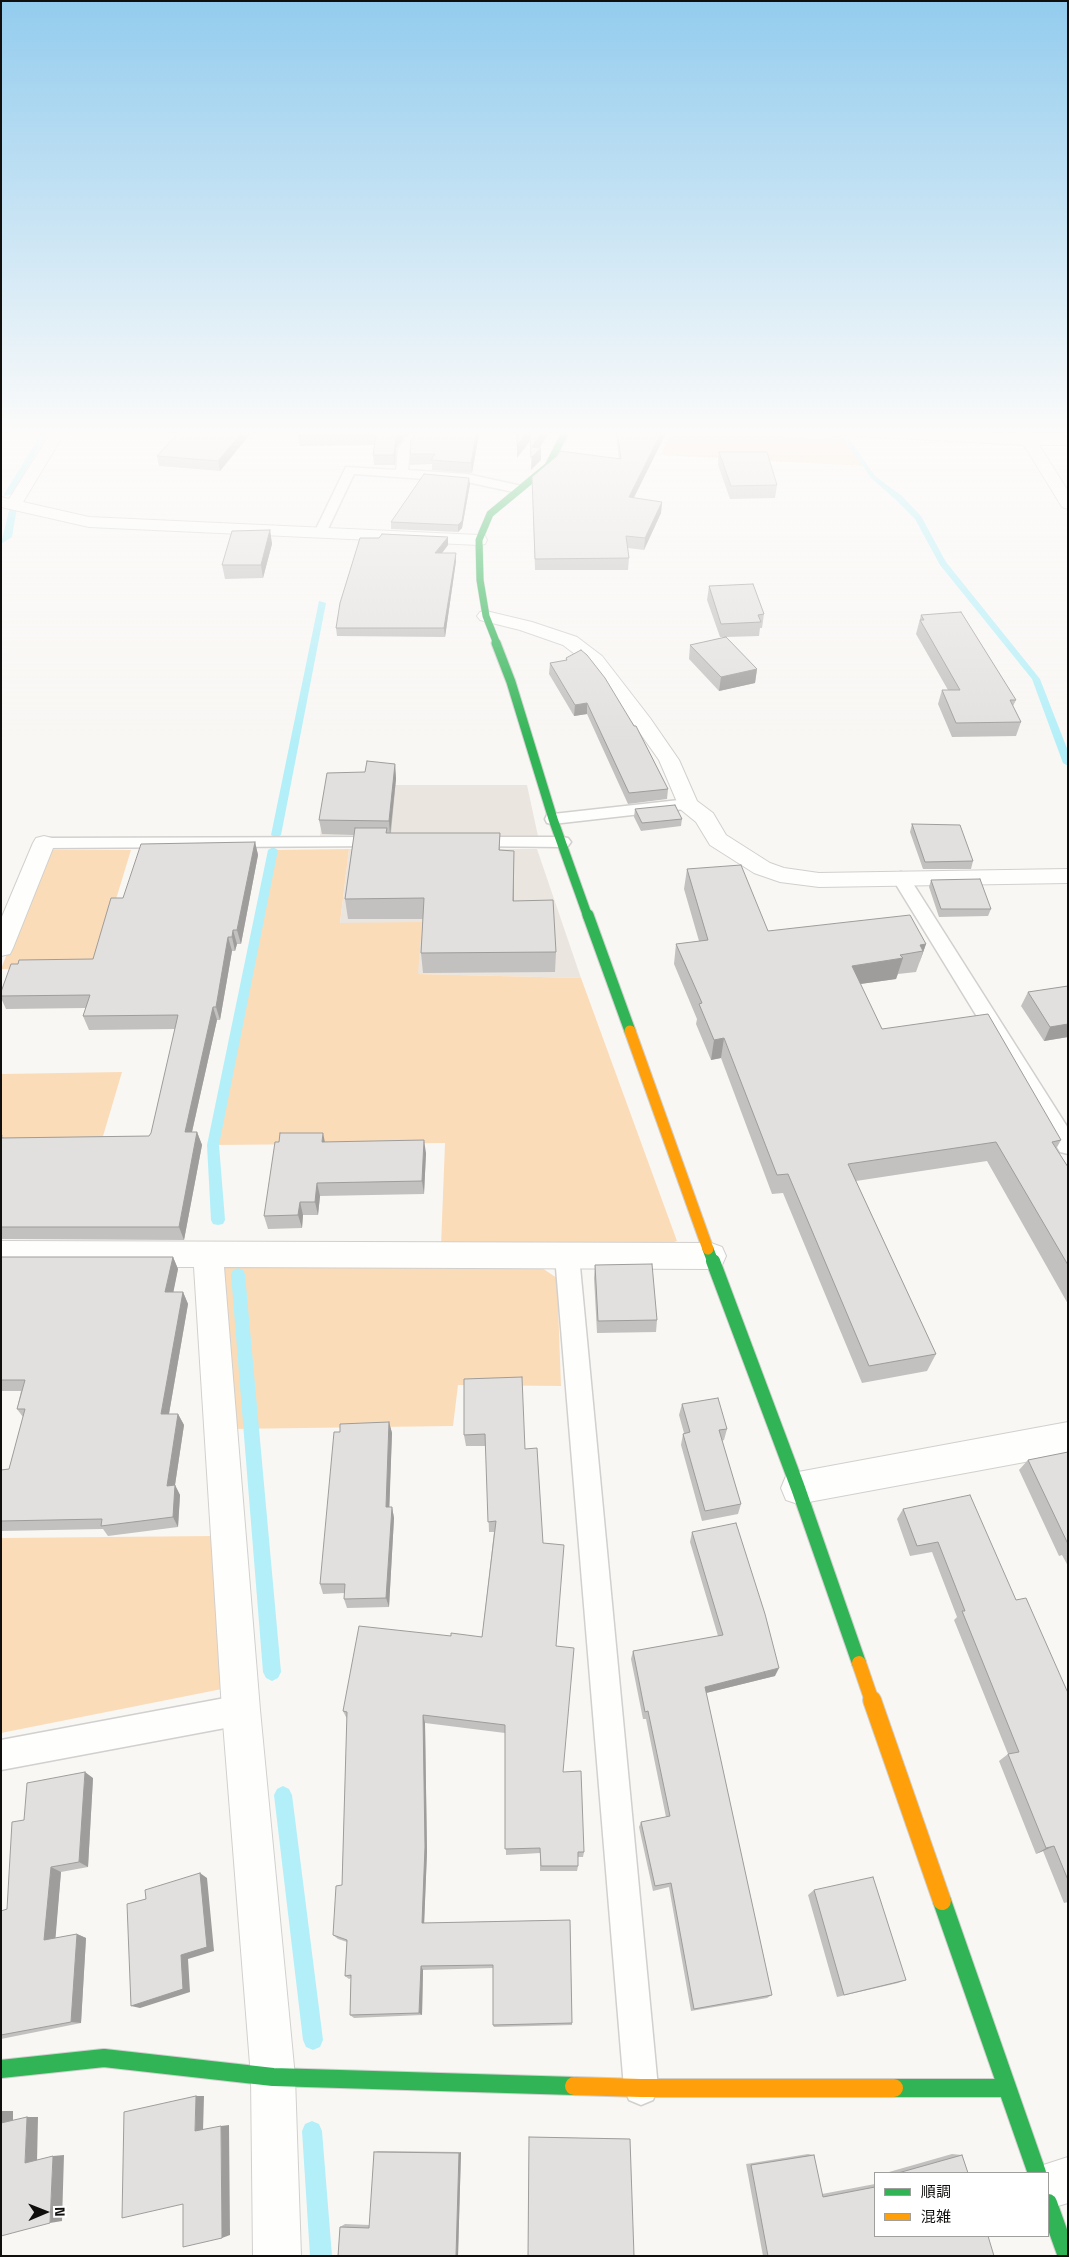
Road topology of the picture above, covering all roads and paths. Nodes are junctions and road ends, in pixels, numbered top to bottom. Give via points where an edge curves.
1 (350, 534) edge
2 (482, 534) edge
3 (480, 540) junction
4 (486, 616) junction
5 (688, 804) junction
6 (553, 819) junction
7 (402, 842) edge
8 (452, 842) edge
9 (562, 842) junction
10 (44, 844) joint
11 (1068, 876) edge
12 (901, 878) junction
13 (1, 948) edge
14 (1068, 1146) edge
15 (1, 1254) edge
16 (208, 1255) junction
17 (567, 1256) junction
18 (711, 1256) junction
19 (1068, 1438) edge
20 (798, 1488) junction
21 (241, 1710) junction
22 (1, 1754) edge
23 (1, 2070) edge
24 (273, 2077) junction
25 (641, 2088) junction
26 (1006, 2088) junction
27 (1037, 2172) edge
28 (1068, 2180) edge
29 (1049, 2186) edge
30 (1049, 2206) edge
31 (277, 2256) edge
32 (1067, 2256) edge

1 - 3 street
2 - 3 street
3 - 4 street via 480,580
4 - 5 street via 570,641 594,660 669,760
4 - 6 street via 511,682
5 - 6 lane
5 - 12 street via 705,818 718,840 744,859 780,875 819,880
6 - 9 street
7 - 10 lane
8 - 9 lane
9 - 18 street
10 - 13 street
11 - 12 street
12 - 14 lane
15 - 16 street
16 - 17 street
16 - 21 street
17 - 18 street
17 - 25 lane
18 - 20 street
19 - 20 street
20 - 26 street
21 - 22 lane
21 - 24 street
23 - 24 street via 104,2058
24 - 25 street
24 - 31 street
25 - 26 street
26 - 27 street
28 - 29 street
30 - 32 street

